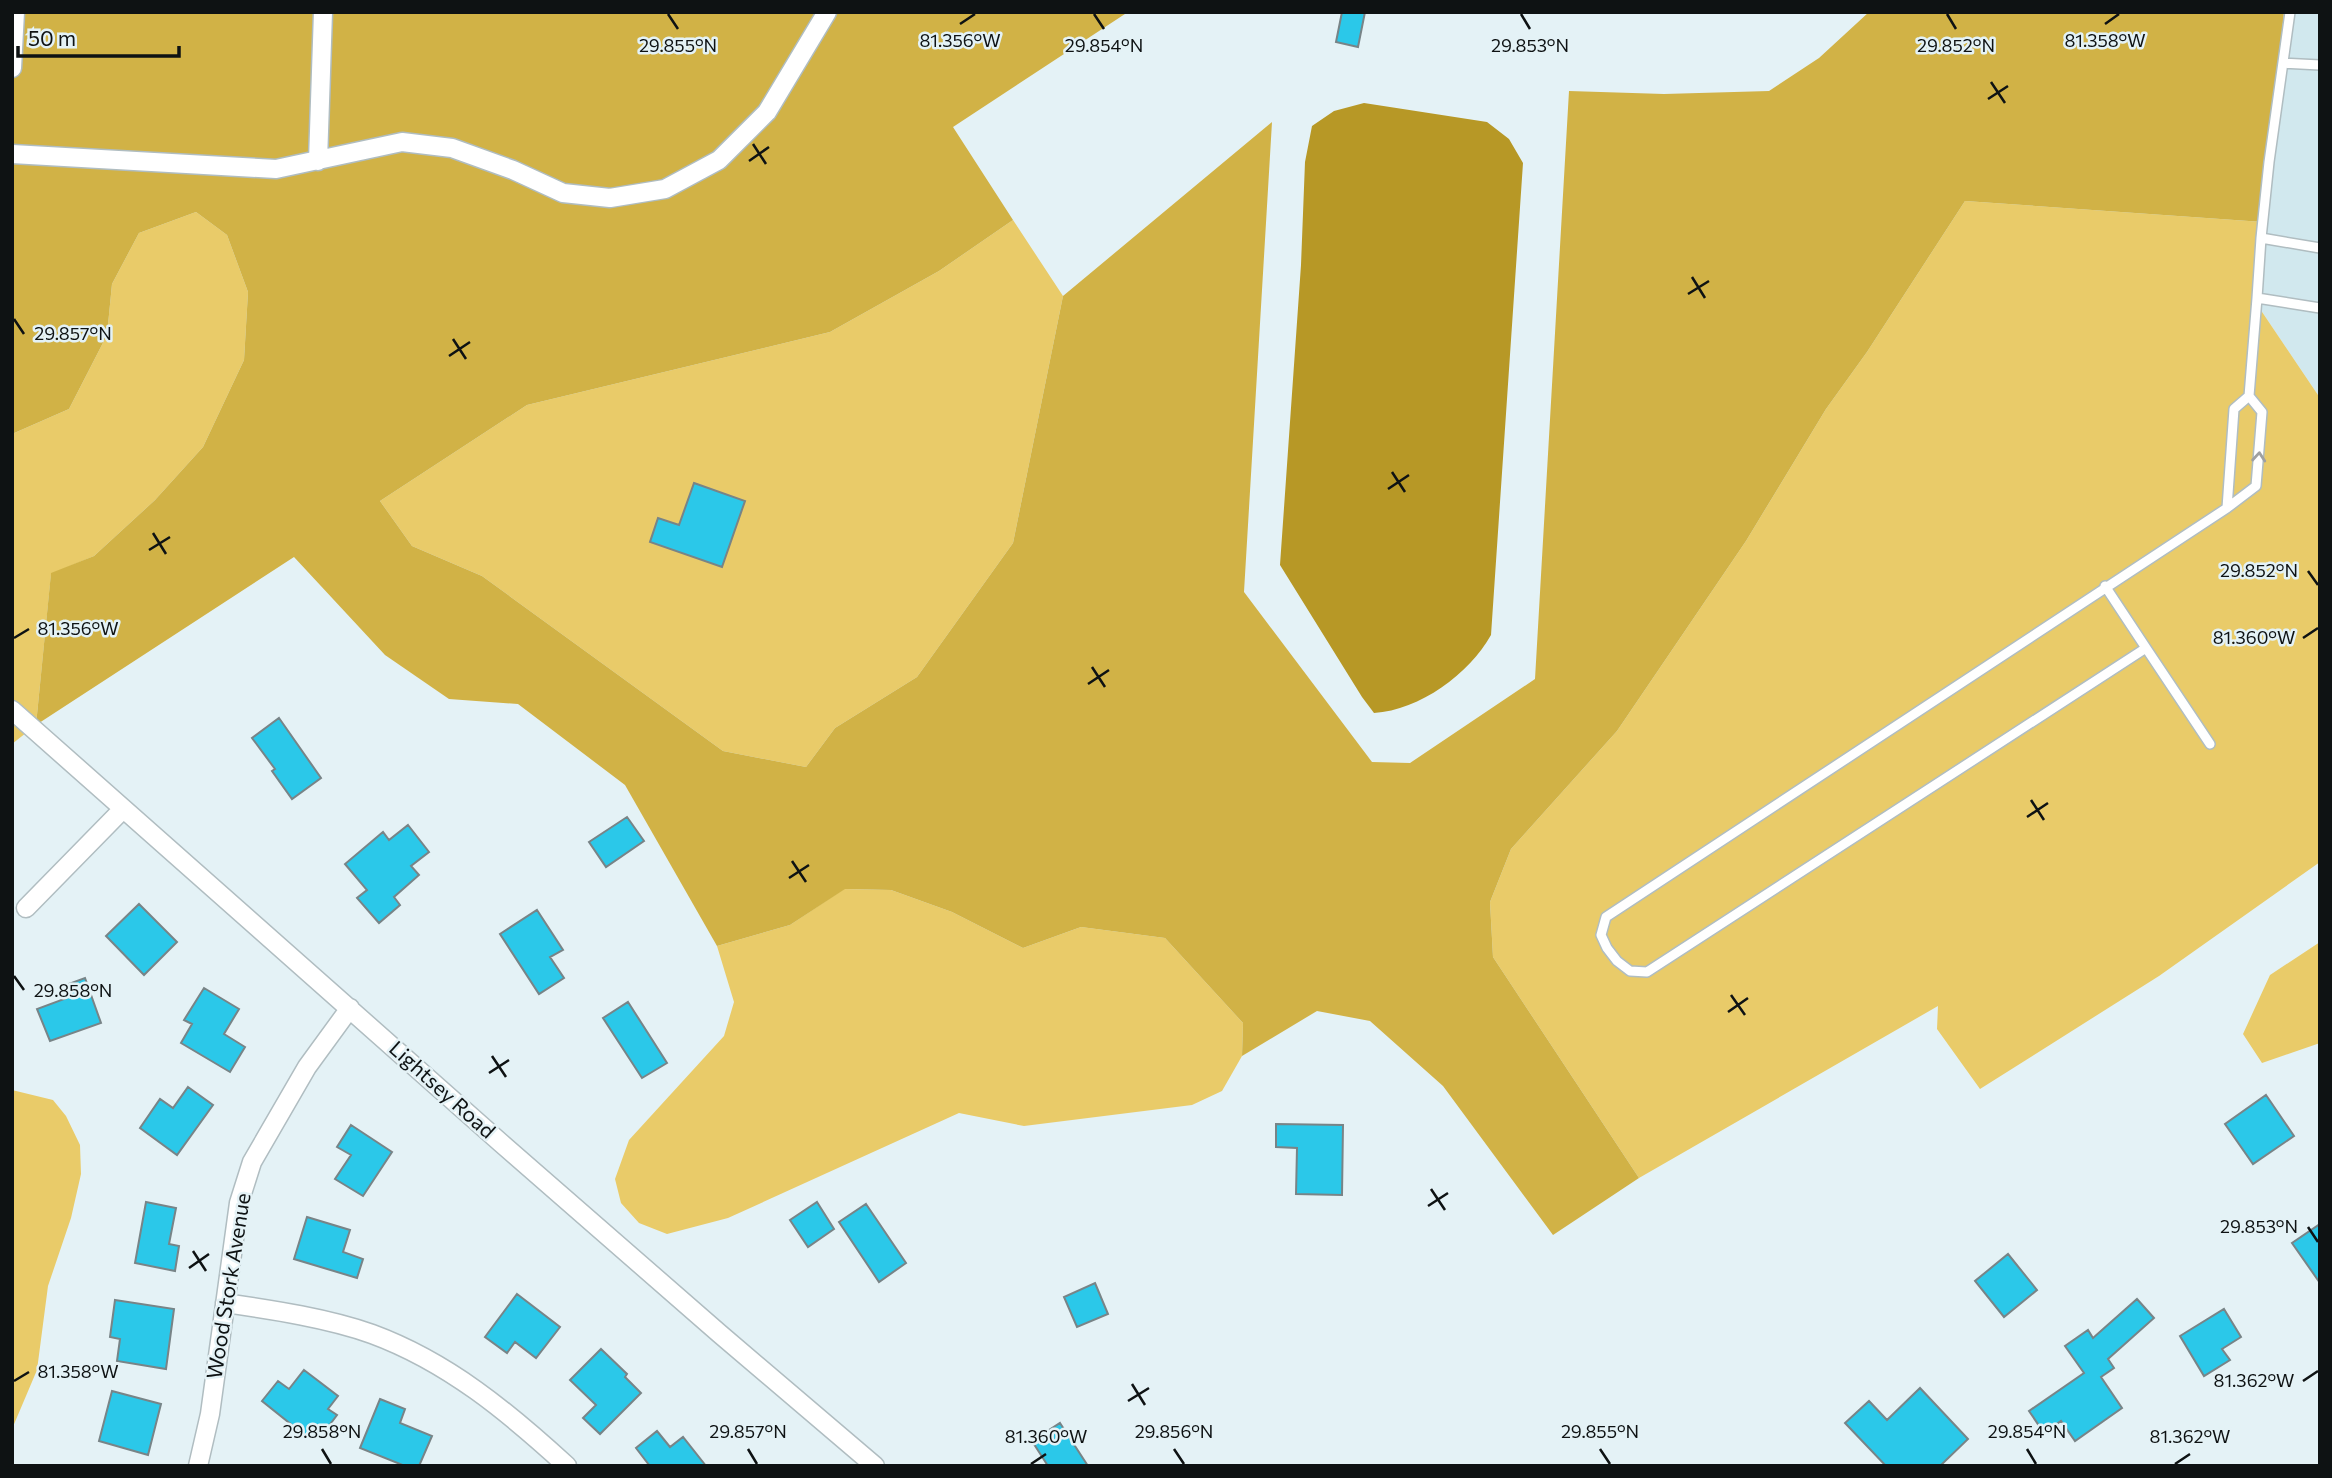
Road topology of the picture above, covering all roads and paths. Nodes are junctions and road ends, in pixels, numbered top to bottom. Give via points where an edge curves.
1 (15, 12) edge
2 (323, 12) edge
3 (827, 12) edge
4 (2290, 12) edge
5 (2283, 63) junction
6 (2320, 65) edge
7 (12, 68) edge
8 (12, 154) edge
9 (318, 161) junction
10 (2261, 238) junction
11 (2320, 248) edge
12 (2257, 298) junction
13 (2320, 308) edge
14 (2249, 396) junction
15 (2227, 508) junction
16 (2105, 586) junction
17 (2146, 648) junction
18 (12, 710) edge
19 (2210, 744) dead end
20 (123, 809) junction
21 (26, 908) dead end
22 (350, 1008) junction
23 (225, 1303) junction
24 (198, 1466) edge
25 (567, 1466) edge
26 (875, 1466) edge

1 - 7 street
2 - 9 street
3 - 9 street via 767,112 719,160 665,189 610,198 563,193 452,148 402,142
4 - 5 lane
5 - 6 lane
5 - 10 lane
8 - 9 street via 276,169
10 - 11 lane
10 - 12 lane
12 - 13 lane
12 - 14 lane
14 - 15 lane via 2234,409
15 -> 14 lane via 2256,486 2262,412
15 - 16 lane
16 - 17 lane
16 - 17 lane via 1606,917 1601,935 1607,948 1630,971 1647,972
17 - 19 lane
18 - 20 street, Lightsey Road
20 - 21 street
20 - 22 street, Lightsey Road
22 - 23 street, Wood Stork Avenue via 307,1067 252,1162 239,1203
22 - 26 street, Lightsey Road
23 - 24 street, Wood Stork Avenue
23 - 25 street via 345,1327 407,1349 491,1400

